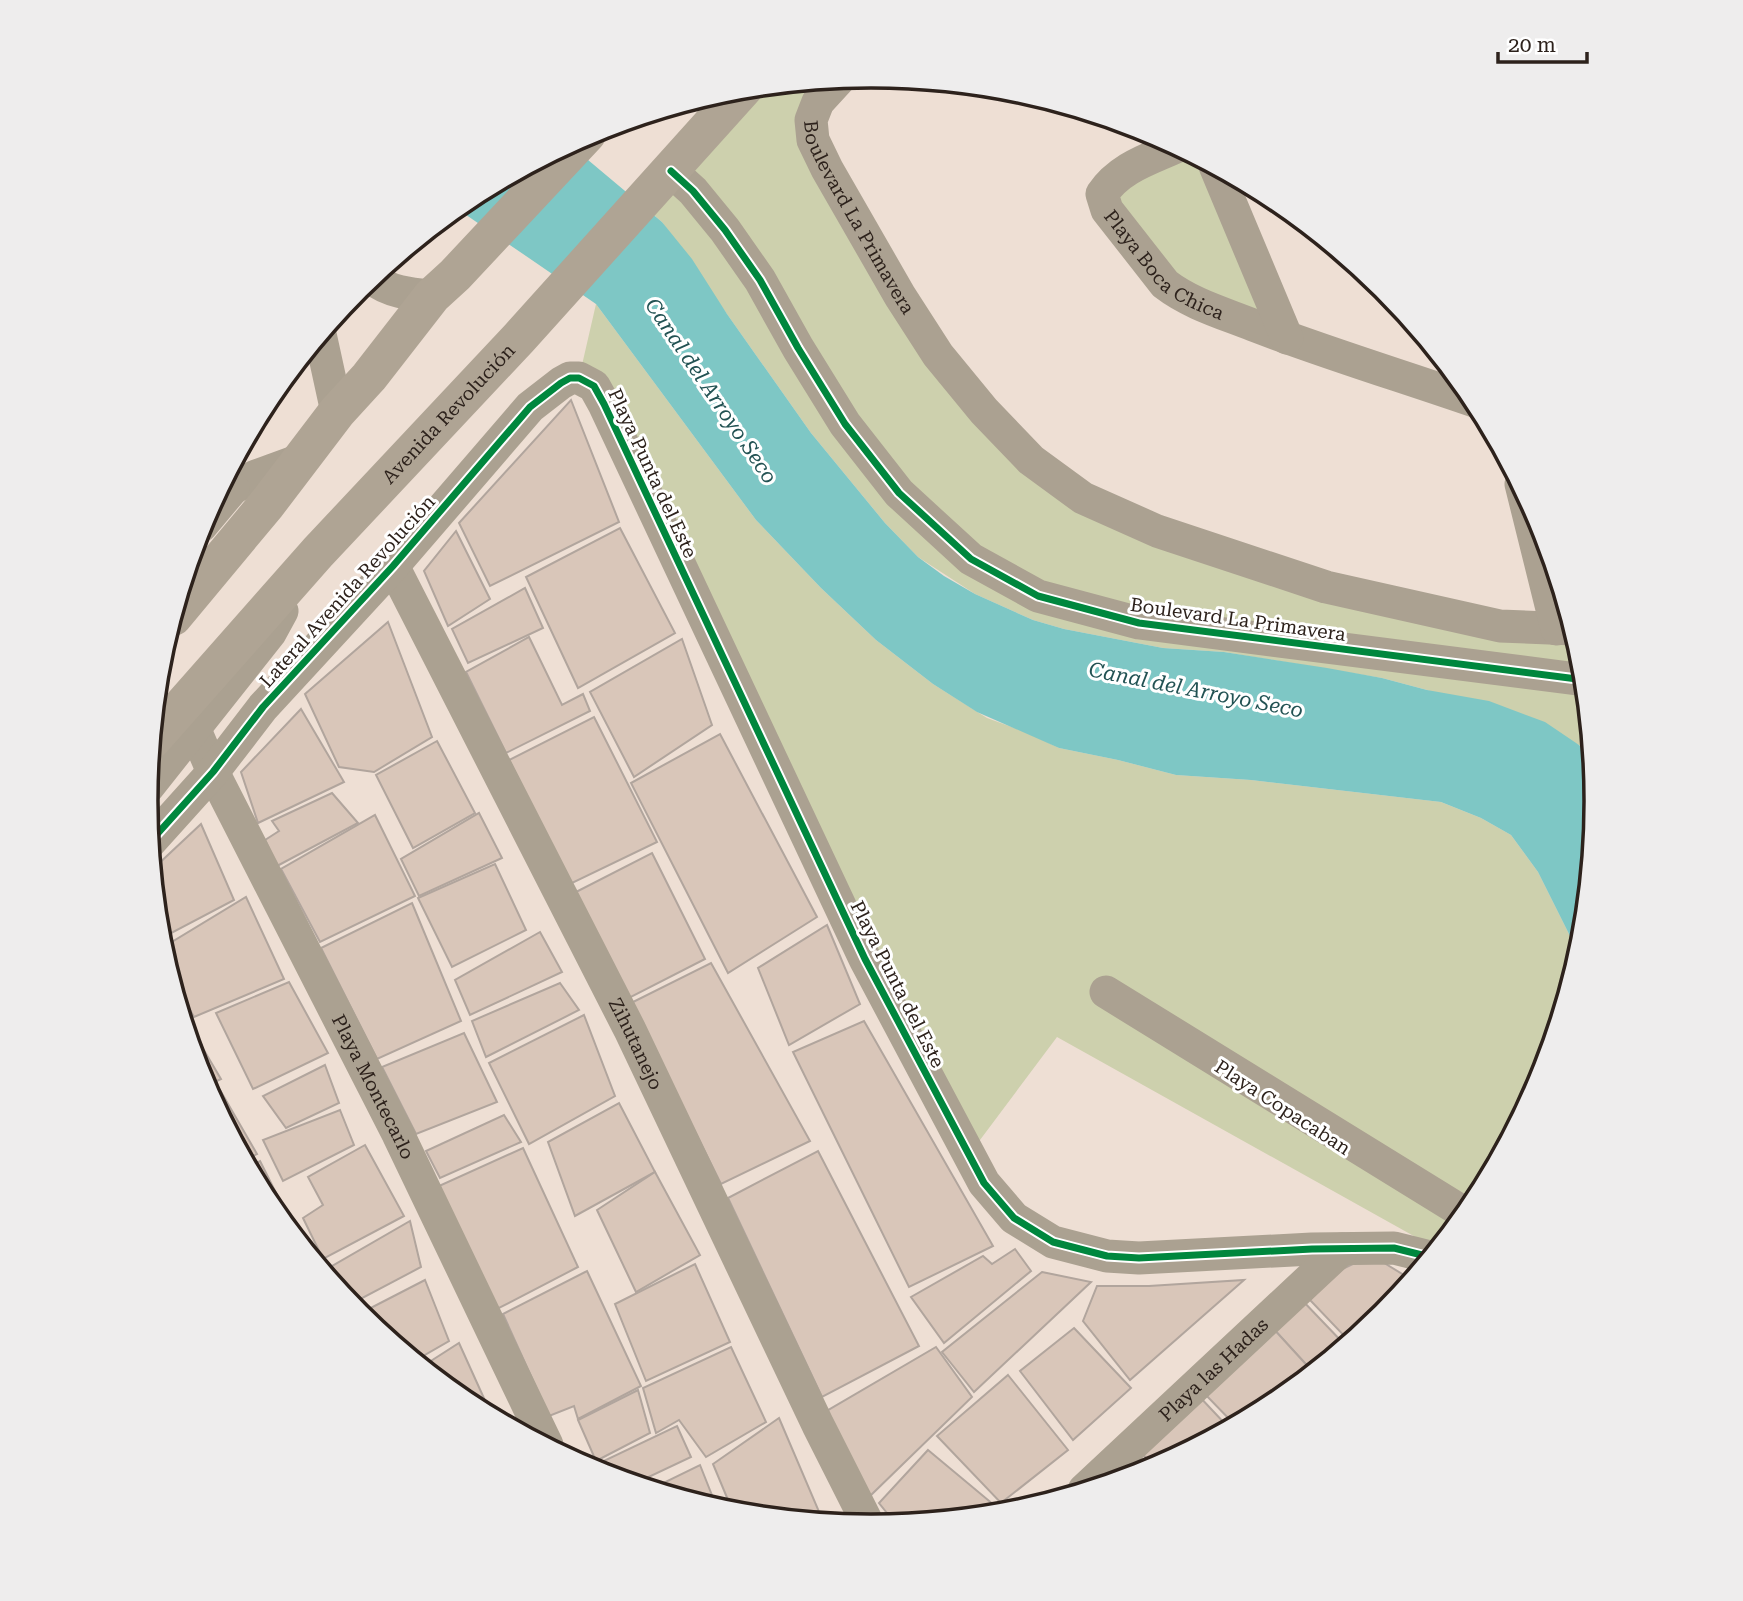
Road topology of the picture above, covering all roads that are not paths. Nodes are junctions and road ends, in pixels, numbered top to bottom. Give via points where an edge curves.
1 (830, 89) edge
2 (733, 101) edge
3 (1166, 152) edge
4 (567, 156) edge
5 (671, 171) junction
6 (1220, 179) edge
7 (379, 284) edge
8 (444, 285) junction
9 (1287, 338) junction
10 (323, 346) edge
11 (579, 378) joint
12 (1458, 396) edge
13 (337, 412) junction
14 (300, 460) junction
15 (231, 487) edge
16 (393, 566) junction
17 (301, 574) junction
18 (188, 599) edge
19 (1563, 629) edge
20 (1574, 679) edge
21 (163, 728) edge
22 (195, 730) junction
23 (213, 772) junction
24 (159, 773) edge
25 (159, 832) edge
26 (1456, 1208) edge
27 (1451, 1215) edge
28 (1342, 1248) junction
29 (1421, 1255) edge
30 (541, 1432) edge
31 (1098, 1477) edge
32 (863, 1514) edge

1 - 19 street, Boulevard La Primavera via 811,120 813,140 827,169 938,355 1031,460 1083,498 1157,531 1326,587 1500,625
2 - 5 main road, Avenida Revolución
3 - 9 street, Playa Boca Chica via 1124,170 1111,181 1102,194 1107,210 1177,293
4 - 8 main road
5 - 17 main road, Avenida Revolución
5 - 20 street, Boulevard La Primavera via 726,230 845,424 899,493 971,559 1038,596 1139,623
6 - 9 street
7 - 8 street via 402,293
8 - 13 main road
9 - 12 street, Playa Boca Chica
10 - 13 street
11 - 16 street, Lateral Avenida Revolución via 561,383 530,407
11 - 28 street, Playa Punta del Este via 594,386 604,404 865,958 984,1182 1006,1209 1053,1242 1107,1256
13 - 14 main road
14 - 15 street
14 - 18 main road
16 - 23 street, Lateral Avenida Revolución via 263,707
16 - 32 street, Zihutanejo via 630,1030
17 - 21 main road, Avenida Revolución
17 - 22 street via 270,633
22 - 23 street, Playa Montecarlo
22 - 24 street
23 - 25 street, Lateral Avenida Revolución
23 - 30 street, Playa Montecarlo via 398,1134
26 - 27 street, Playa Copacaban via 1105,992
28 - 29 street, Playa Punta del Este via 1394,1248
28 - 31 street, Playa las Hadas

